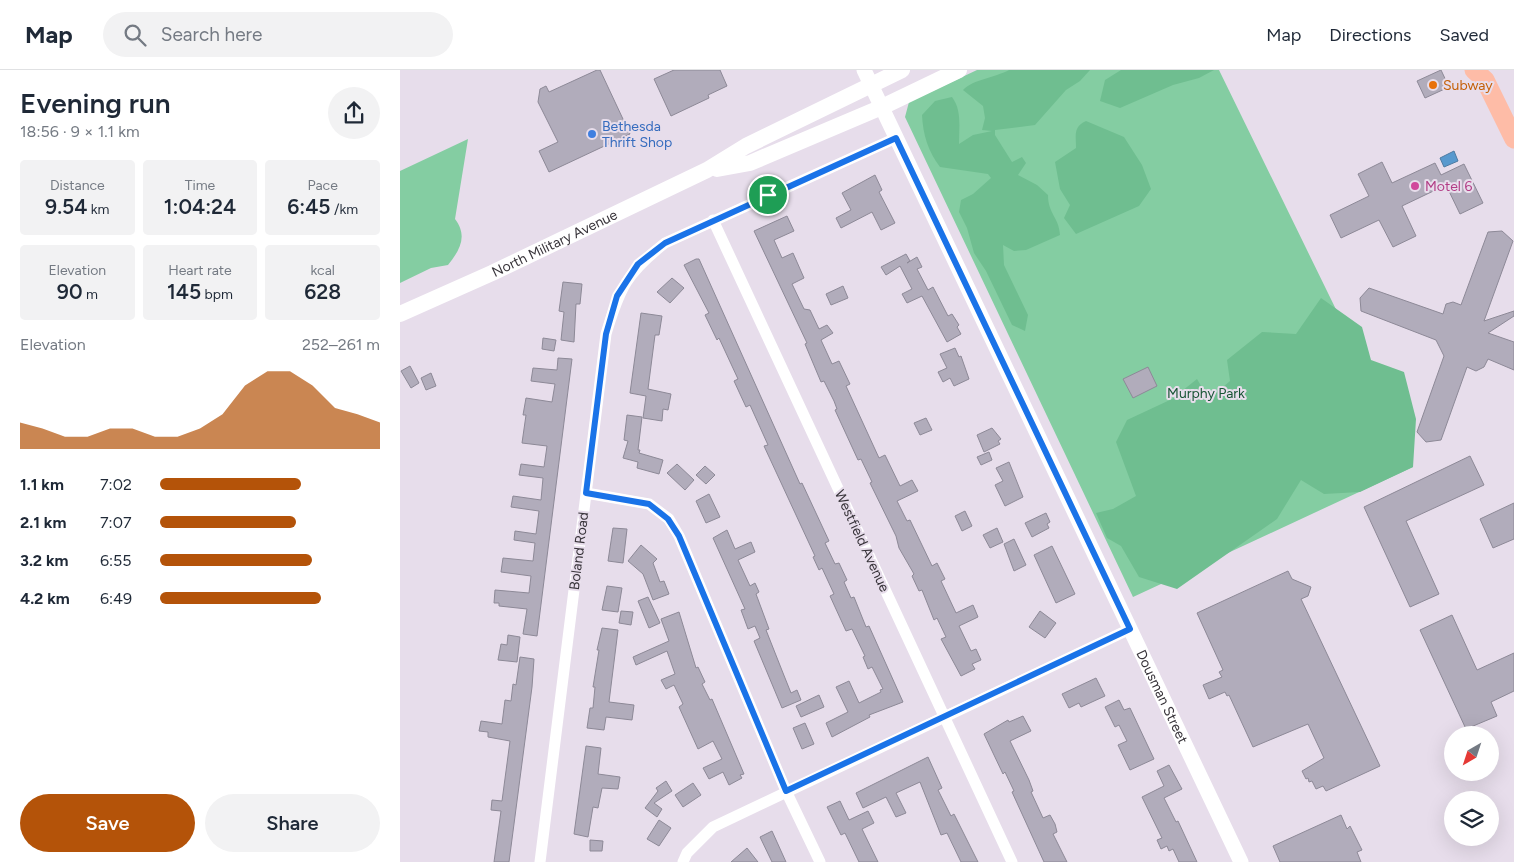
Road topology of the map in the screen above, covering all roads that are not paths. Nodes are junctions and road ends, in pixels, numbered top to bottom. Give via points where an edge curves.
1 (902, 70) edge
2 (959, 70) edge
3 (1482, 73) edge
4 (868, 77) edge
5 (882, 107) junction
6 (896, 138) junction
7 (1514, 139) edge
8 (707, 170) junction
9 (713, 220) junction
10 (400, 314) edge
11 (586, 493) junction
12 (1130, 629) junction
13 (943, 717) junction
14 (786, 791) junction
15 (540, 862) edge
16 (683, 862) edge
17 (820, 862) edge
18 (1012, 862) edge
19 (1241, 862) edge

1 - 4 main road, North Military Avenue
2 - 5 main road, North Military Avenue
3 - 7 main road
4 - 5 street, Dousman Street
4 - 8 main road, North Military Avenue
5 - 6 street, Dousman Street
5 - 8 main road, North Military Avenue via 750,162
6 - 9 street, Boland Road
6 - 12 street, Dousman Street
8 - 10 main road, North Military Avenue
9 - 11 street, Boland Road via 665,243 638,264 617,296 606,334
9 - 13 street, Westfield Avenue
11 - 14 street via 649,504 668,519 679,536
11 - 15 street, Boland Road
12 - 13 street
12 - 19 street, Dousman Street
13 - 14 street
13 - 18 street, Westfield Avenue
14 - 16 street via 713,827 687,853
14 - 17 street

